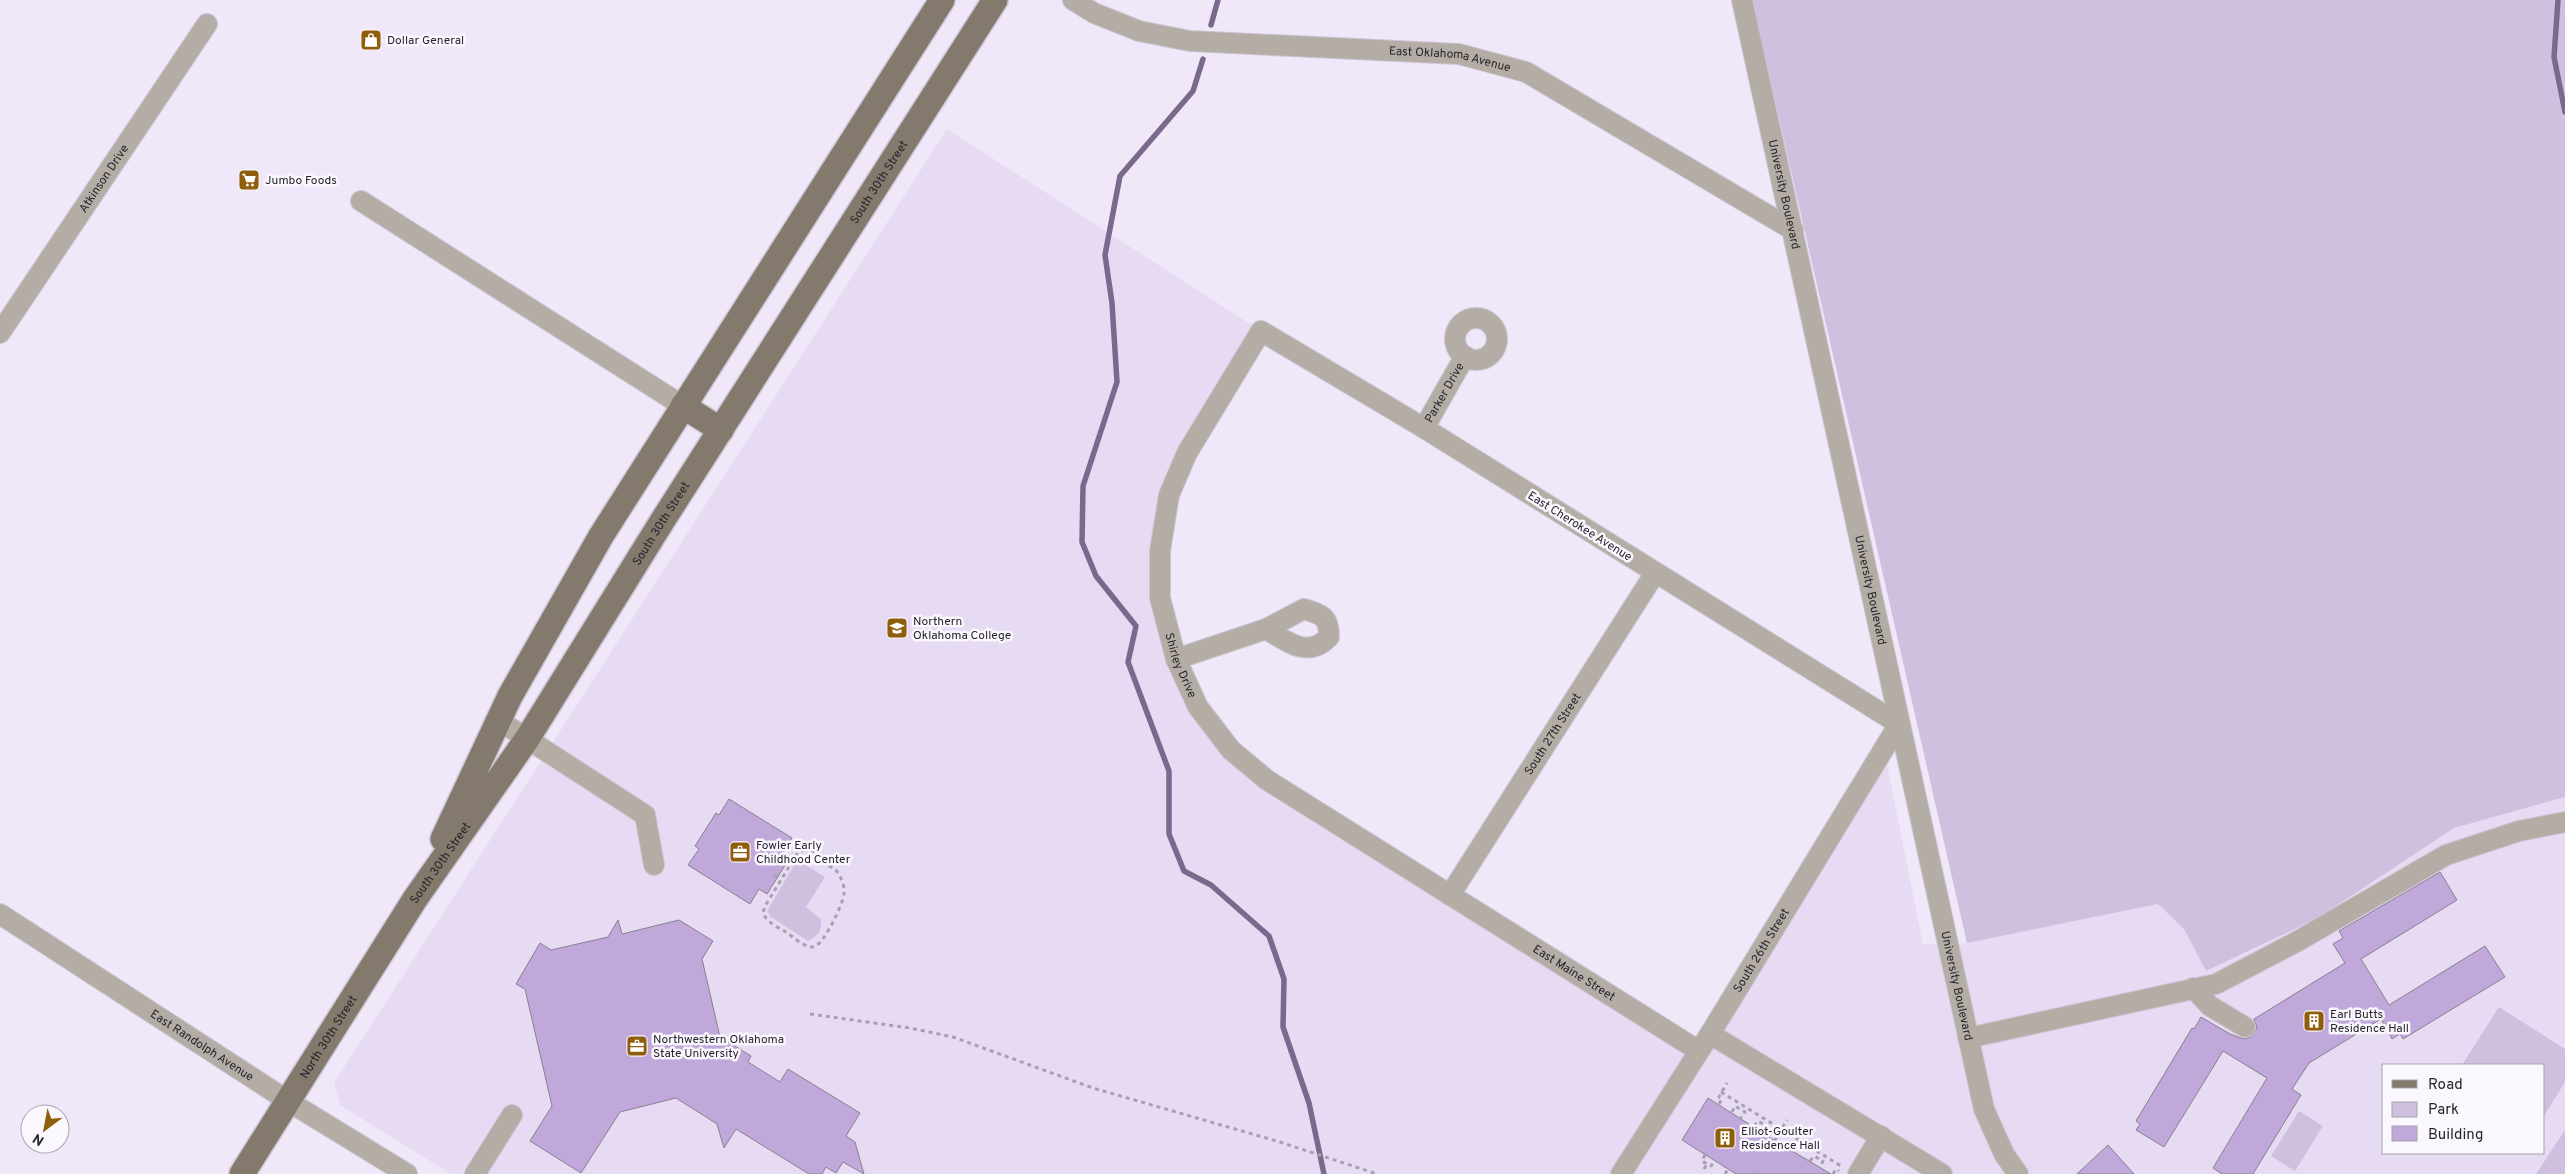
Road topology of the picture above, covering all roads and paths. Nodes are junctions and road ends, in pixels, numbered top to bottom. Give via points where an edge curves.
1 (942, 0) edge
2 (994, 0) edge
3 (1073, 0) edge
4 (1742, 0) edge
5 (207, 24) dead end
6 (361, 201) dead end
7 (1793, 230) junction
8 (1261, 332) joint
9 (0, 333) edge
10 (1465, 356) dead end
11 (684, 406) junction
12 (1424, 428) junction
13 (721, 430) junction
14 (1655, 573) junction
15 (1266, 629) dead end
16 (1176, 659) junction
17 (498, 720) junction
18 (1898, 724) junction
19 (527, 739) junction
20 (2565, 822) edge
21 (654, 865) dead end
22 (774, 874) dead end
23 (781, 879) junction
24 (1450, 895) junction
25 (415, 898) junction
26 (0, 914) edge
27 (2193, 988) junction
28 (810, 1014) dead end
29 (2245, 1027) dead end
30 (1710, 1034) junction
31 (1968, 1038) junction
32 (1699, 1051) junction
33 (1727, 1083) dead end
34 (1721, 1092) junction
35 (288, 1101) junction
36 (1719, 1104) dead end
37 (1743, 1106) junction
38 (1740, 1110) junction
39 (1732, 1112) dead end
40 (512, 1115) dead end
41 (1741, 1118) dead end
42 (1765, 1119) junction
43 (1787, 1120) dead end
44 (1762, 1124) junction
45 (1754, 1126) dead end
46 (1782, 1129) junction
47 (1764, 1132) dead end
48 (1881, 1136) junction
49 (1798, 1140) junction
50 (1796, 1144) junction
51 (1788, 1147) dead end
52 (1770, 1148) dead end
53 (1797, 1153) dead end
54 (1821, 1154) junction
55 (1705, 1155) dead end
56 (1818, 1158) junction
57 (1714, 1161) dead end
58 (1810, 1161) dead end
59 (1707, 1164) junction
60 (1820, 1167) dead end
61 (1704, 1169) dead end
62 (1728, 1169) dead end
63 (1850, 1170) edge
64 (242, 1174) edge
65 (407, 1174) edge
66 (476, 1174) edge
67 (1376, 1174) edge
68 (1621, 1174) edge
69 (1725, 1174) edge
70 (1942, 1174) edge
71 (2018, 1174) edge

1 - 11 main road, South 30th Street
2 - 13 main road, South 30th Street
3 - 7 street, East Oklahoma Avenue via 1139,31 1190,41 1459,54 1526,72
4 - 7 street, University Boulevard
5 - 9 street, Atkinson Drive
6 - 11 street
7 - 18 street, University Boulevard
8 - 12 street, East Cherokee Avenue
8 - 16 street, Shirley Drive via 1187,453 1170,495 1160,551 1160,598
10 - 12 street, Parker Drive
11 - 13 main road
11 - 17 main road, South 30th Street via 601,536
12 - 14 street, East Cherokee Avenue
13 - 19 main road, South 30th Street
14 - 18 street, East Cherokee Avenue
14 - 24 street, South 27th Street
15 - 16 street
16 - 24 street, Shirley Drive via 1198,707 1231,750 1267,780
17 - 19 street
17 - 25 main road, South 30th Street
18 - 30 street, South 26th Street
18 - 31 street, University Boulevard
19 - 21 street via 645,815
19 - 25 main road, South 30th Street
20 - 27 street via 2519,831 2446,854 2298,941 2216,984
22 - 23 path
23 - 23 path via 799,851 803,850 817,853 824,864 839,873 844,895 819,946 806,945 765,918 764,906
24 - 32 street, East Maine Street
25 - 35 main road, North 30th Street
26 - 35 street, East Randolph Avenue
27 - 29 street via 2210,1006
27 - 31 street
28 - 67 path via 910,1028 953,1038 1092,1088 1280,1142
30 - 32 street, South 26th Street
30 - 48 street
31 - 71 street, University Boulevard via 1984,1109 2004,1154
32 - 68 street, South 26th Street
33 - 34 path
34 - 36 path
34 - 37 path
35 - 64 main road, North 30th Street
35 - 65 street, East Randolph Avenue
37 - 38 path
37 - 42 path
38 - 39 path via 1735,1106
38 - 41 path via 1744,1112
40 - 66 street
42 - 44 path
42 - 46 path
43 - 46 path
44 - 45 path via 1758,1121
44 - 47 path via 1767,1126
46 - 49 path
46 - 52 path
48 - 63 street
48 - 70 street
49 - 50 path
49 - 54 path
50 - 51 path via 1792,1142
50 - 53 path via 1801,1147
54 - 56 path
54 - 63 path
55 - 59 path via 1702,1161
56 - 58 path via 1814,1156
56 - 60 path via 1823,1161
57 - 59 path via 1711,1166
59 - 61 path
62 - 69 path

